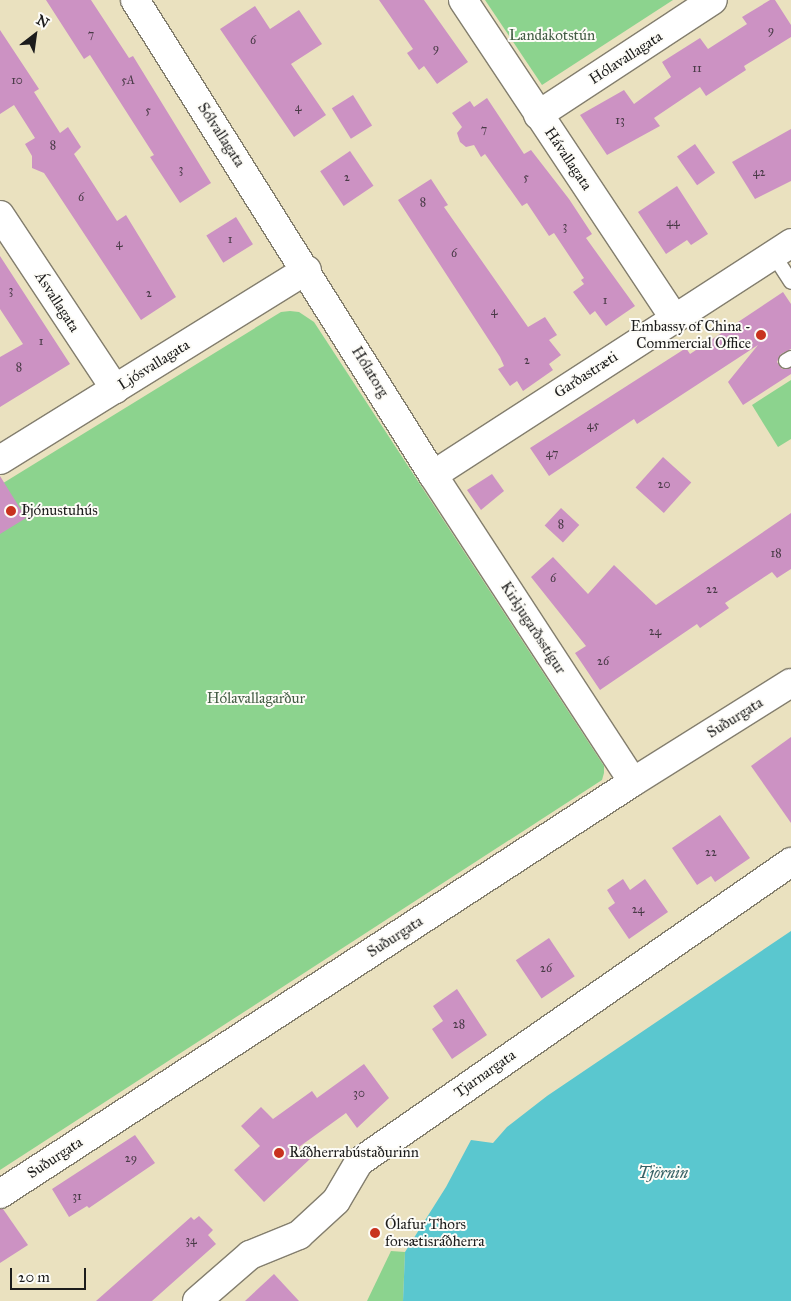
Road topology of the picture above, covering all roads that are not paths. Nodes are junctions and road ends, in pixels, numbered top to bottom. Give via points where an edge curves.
1 (135, 0) edge
2 (463, 0) edge
3 (713, 0) edge
4 (538, 115) junction
5 (0, 215) edge
6 (782, 249) edge
7 (307, 270) junction
8 (791, 282) edge
9 (674, 318) junction
10 (115, 389) junction
11 (0, 460) edge
12 (433, 475) junction
13 (791, 683) edge
14 (633, 782) junction
15 (791, 862) edge
16 (0, 1194) edge
17 (197, 1301) edge

1 - 7 street, Sólvallagata
2 - 4 street, Hávallagata
3 - 4 street, Hólavallagata
4 - 9 street, Hávallagata
5 - 10 street, Ásvallagata
6 - 8 lane
6 - 9 street, Garðastræti
7 - 10 street, Ljósvallagata
7 - 12 street, Hólatorg
9 - 12 street, Garðastræti
10 - 11 street, Ljósvallagata
12 - 14 street, Kirkjugarðsstígur
13 - 14 street, Suðurgata
14 - 16 street, Suðurgata
15 - 17 street, Tjarnargata via 359,1162 336,1201 299,1235 250,1255

